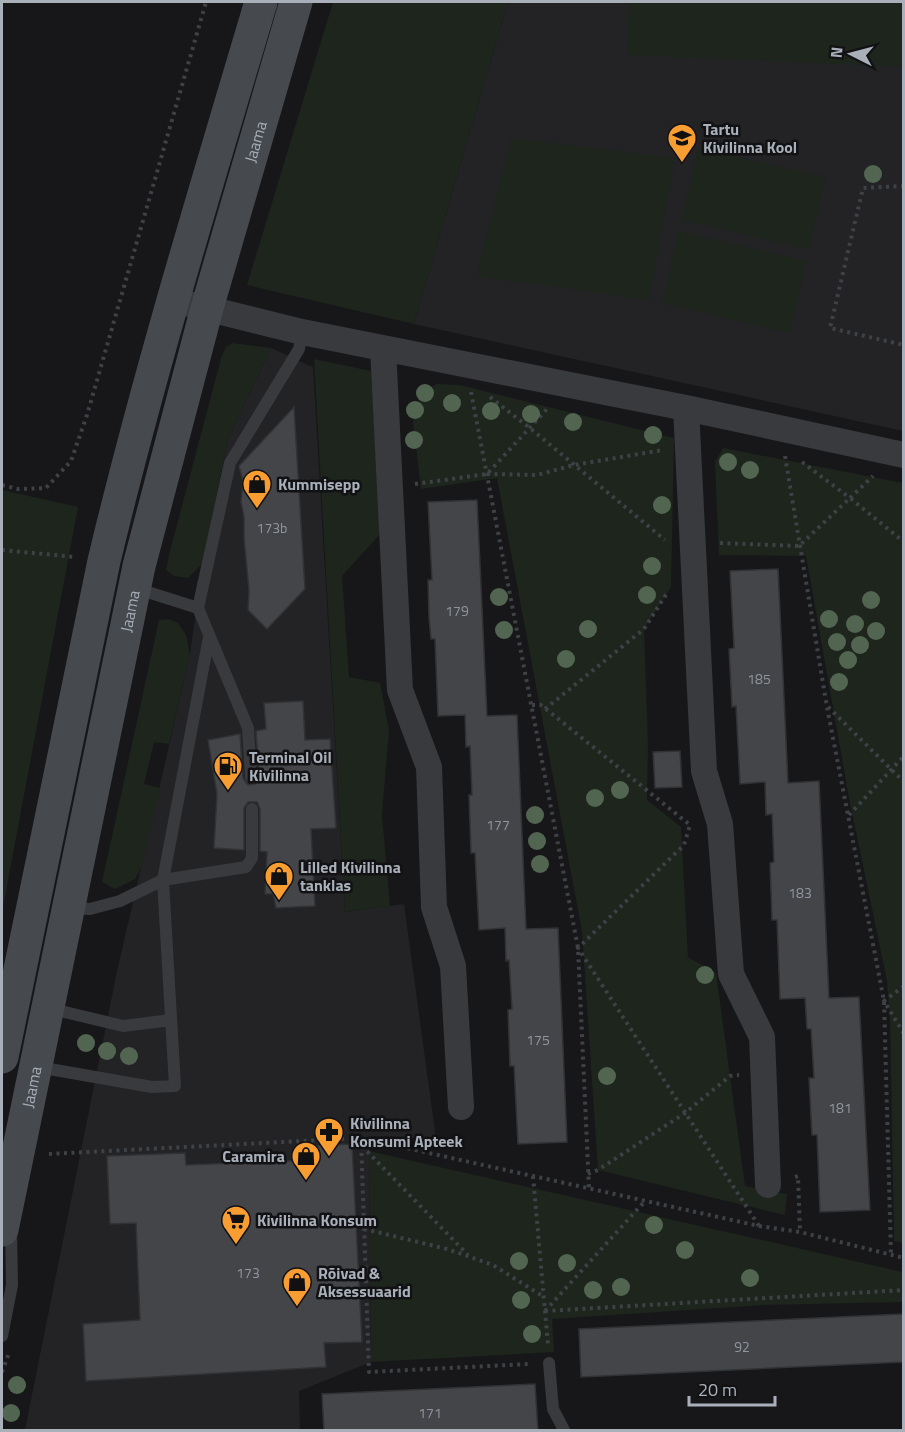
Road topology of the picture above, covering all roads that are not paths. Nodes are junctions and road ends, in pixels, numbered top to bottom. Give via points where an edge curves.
1 (261, 2) edge
2 (297, 2) edge
3 (174, 300) junction
4 (207, 308) junction
5 (302, 332) junction
6 (383, 348) junction
7 (686, 408) junction
8 (903, 454) edge
9 (134, 588) junction
10 (198, 608) junction
11 (209, 637) junction
12 (251, 777) dead end
13 (252, 809) dead end
14 (163, 880) junction
15 (68, 908) junction
16 (48, 1008) junction
17 (171, 1020) junction
18 (2, 1057) edge
19 (35, 1067) junction
20 (461, 1107) dead end
21 (11, 1184) junction
22 (768, 1185) dead end
23 (2, 1230) edge
24 (2, 1336) edge
25 (549, 1363) road end
26 (564, 1431) edge

1 - 3 main road, Jaama
2 - 4 main road, Jaama
3 - 4 street
3 - 18 main road, Jaama via 104,561
4 - 5 street
4 - 9 main road, Jaama
5 - 6 street
5 - 10 lane via 299,349 230,463
6 - 7 street
6 - 20 street via 400,690 429,767 434,907 453,966
7 - 8 street
7 - 22 street via 704,771 720,824 731,974 762,1038
9 - 10 lane
9 - 15 main road, Jaama
10 - 11 lane
11 - 12 lane via 248,728
11 - 14 lane
13 - 14 lane via 252,858 246,867
14 - 15 lane via 120,901 90,909
14 - 17 lane
15 - 16 main road, Jaama
16 - 17 lane via 123,1026
16 - 19 main road, Jaama
17 - 19 lane via 175,1086 152,1087
19 - 21 main road, Jaama
21 - 23 main road, Jaama
21 - 24 lane via 12,1285
25 - 26 lane via 553,1409

